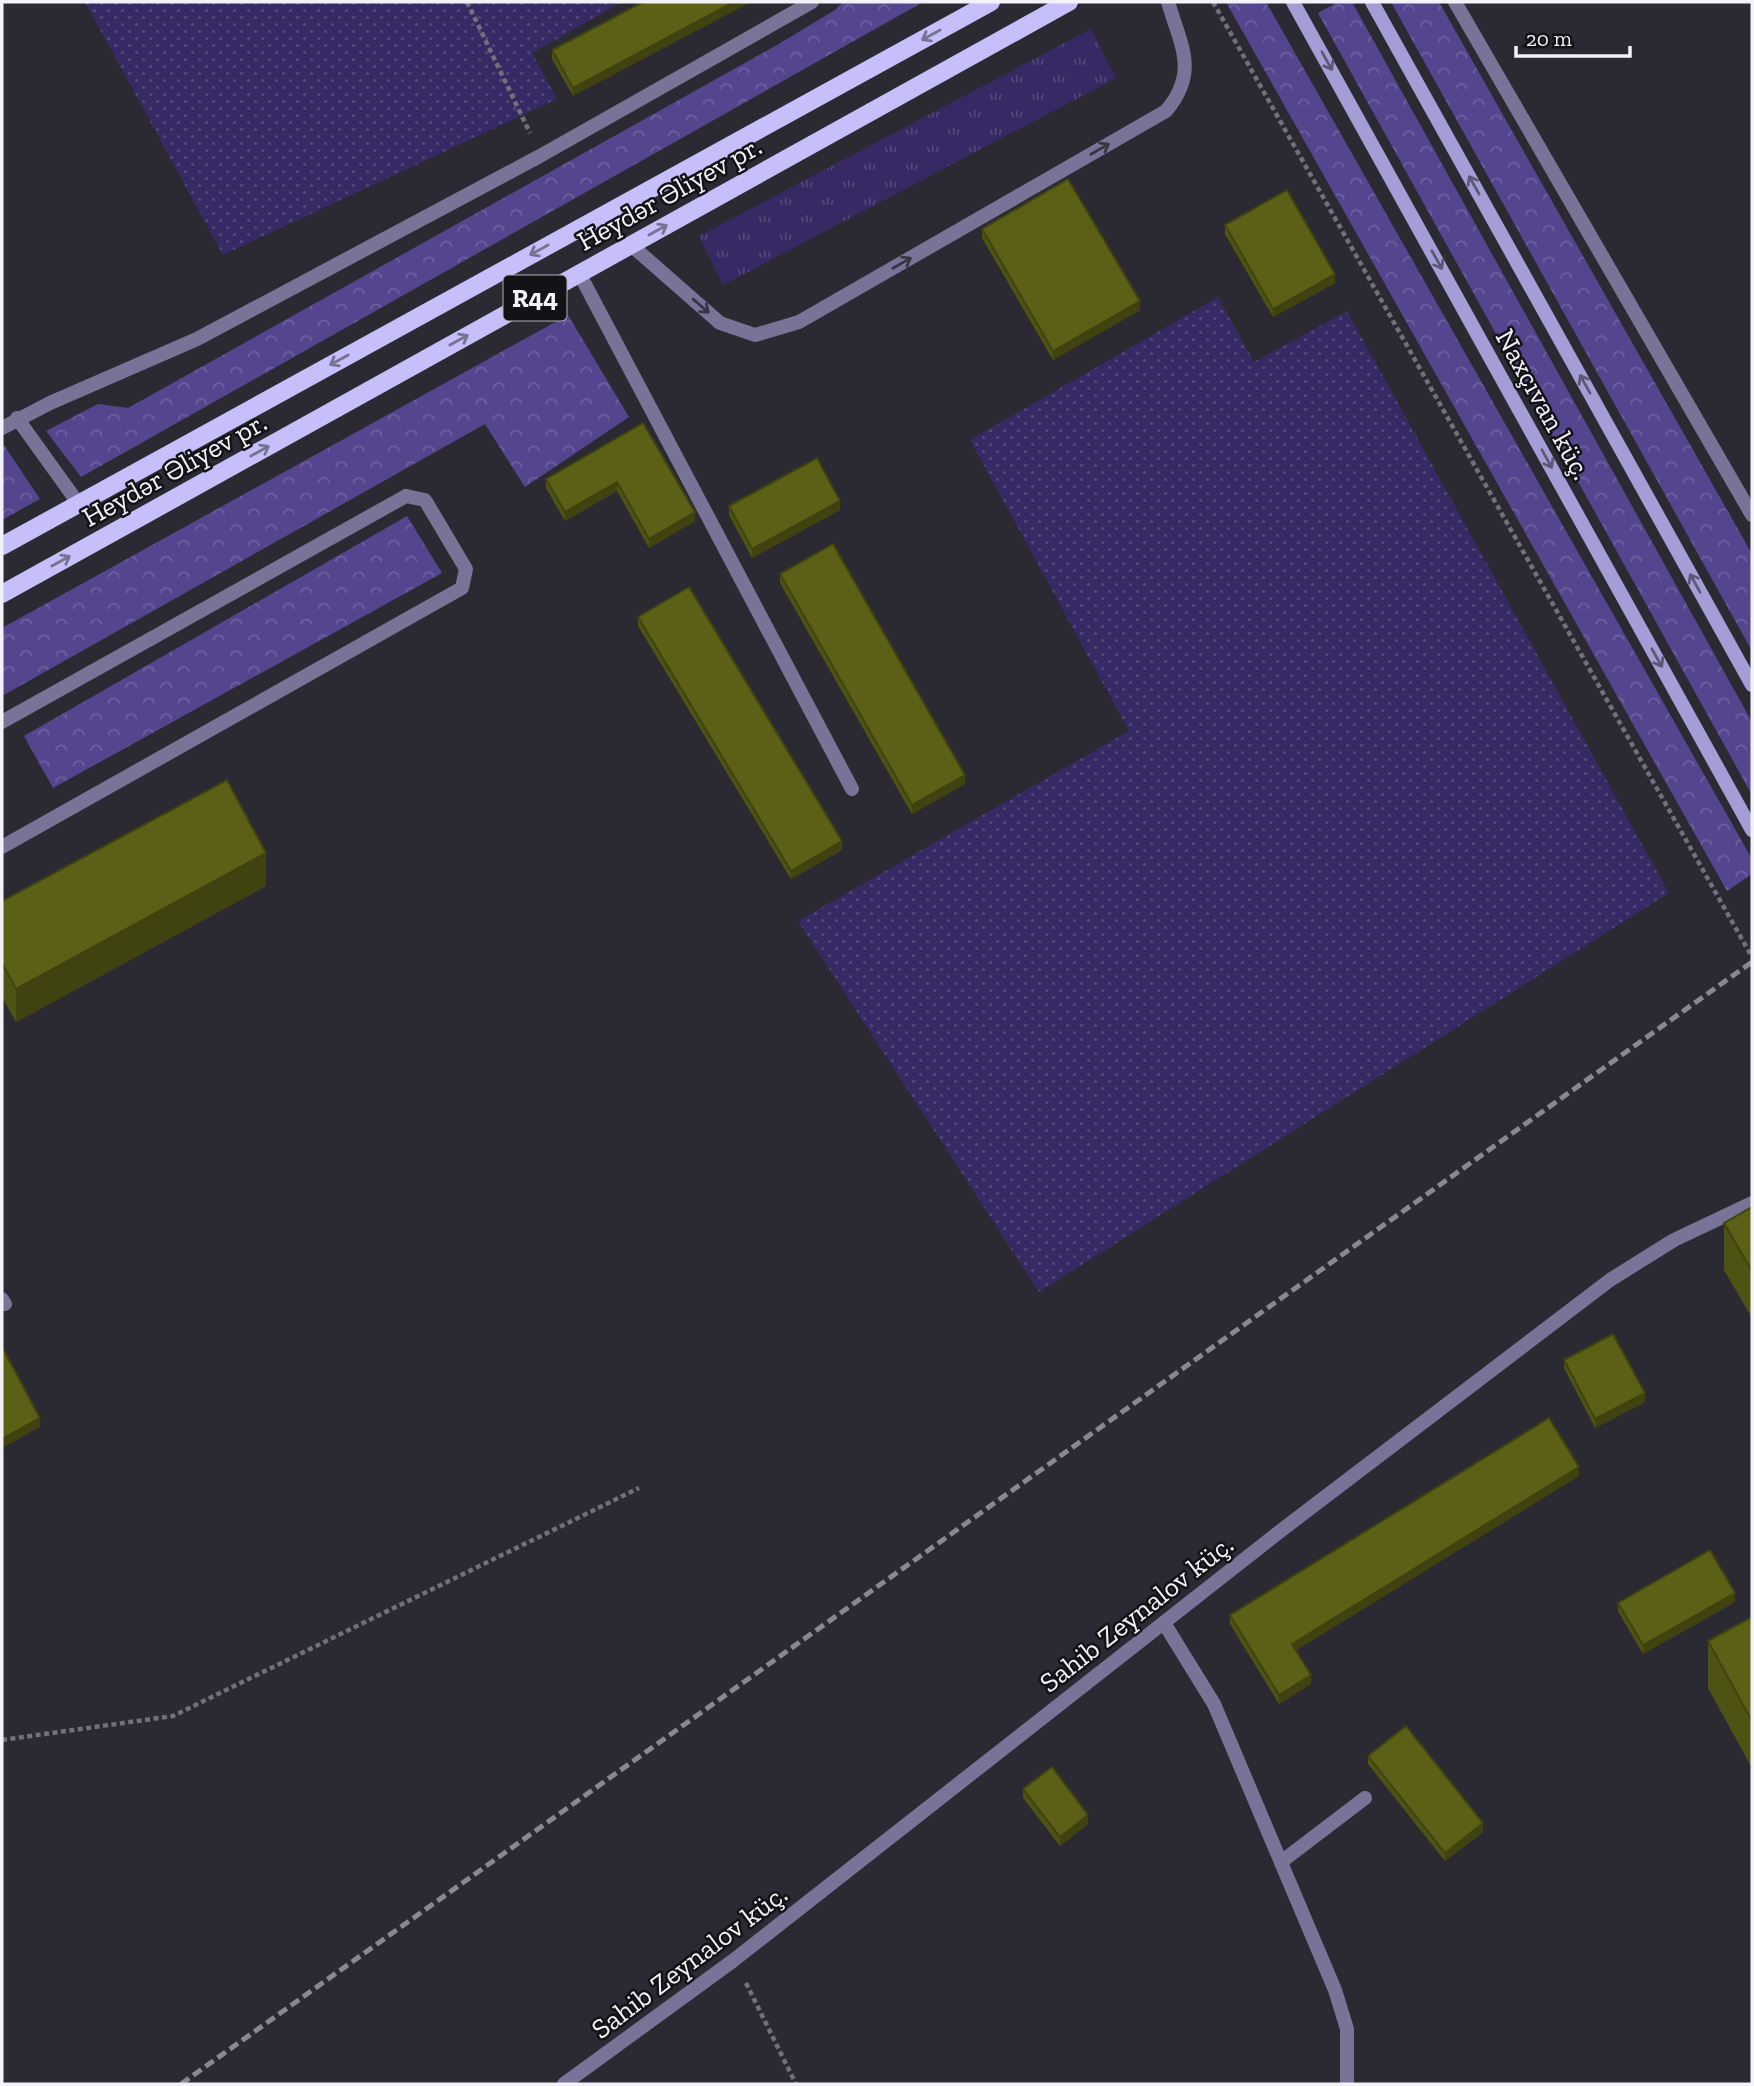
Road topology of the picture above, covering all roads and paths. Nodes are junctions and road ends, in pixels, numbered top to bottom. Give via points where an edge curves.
1 (467, 2) edge
2 (812, 2) edge
3 (991, 2) edge
4 (1069, 2) edge
5 (1168, 2) edge
6 (1213, 2) edge
7 (1293, 2) edge
8 (1372, 2) edge
9 (1455, 2) edge
10 (540, 156) junction
11 (631, 245) junction
12 (579, 273) junction
13 (17, 418) junction
14 (2, 428) edge
15 (78, 503) junction
16 (1752, 515) edge
17 (2, 546) edge
18 (2, 594) edge
19 (1752, 685) edge
20 (2, 722) edge
21 (852, 789) dead end
22 (1752, 830) edge
23 (2, 847) edge
24 (1752, 957) edge
25 (1752, 1203) edge
26 (639, 1488) dead end
27 (1164, 1623) junction
28 (2, 1740) edge
29 (1365, 1798) dead end
30 (1281, 1862) junction
31 (734, 1960) junction
32 (564, 2084) edge
33 (796, 2084) edge
34 (1348, 2084) edge

1 - 10 path
2 - 10 street
3 -> 15 main road, Heydər Əliyev pr. / R44
11 -> 4 main road, Heydər Əliyev pr. / R44
11 -> 5 street via 720,323 755,335 799,322 1166,111 1182,92 1185,60
6 - 24 path
7 -> 22 main road, Naxçıvan küç.
19 -> 8 main road, Naxçıvan küç.
9 - 16 street
10 - 13 street via 197,339
11 - 12 main road, Heydər Əliyev pr. / R44
18 -> 12 main road, Heydər Əliyev pr. / R44
12 - 21 street
13 - 14 street
13 - 15 street
15 - 17 main road, Heydər Əliyev pr. / R44
20 - 23 street via 406,496 425,500 466,569 463,589
25 - 27 street, Sahib Zeynalov küç. via 1674,1240 1610,1280
26 - 28 path via 173,1716
27 - 30 street via 1214,1704
27 - 31 street, Sahib Zeynalov küç.
29 - 30 street
30 - 34 street via 1343,2016
31 - 32 street, Sahib Zeynalov küç.
31 - 33 path

